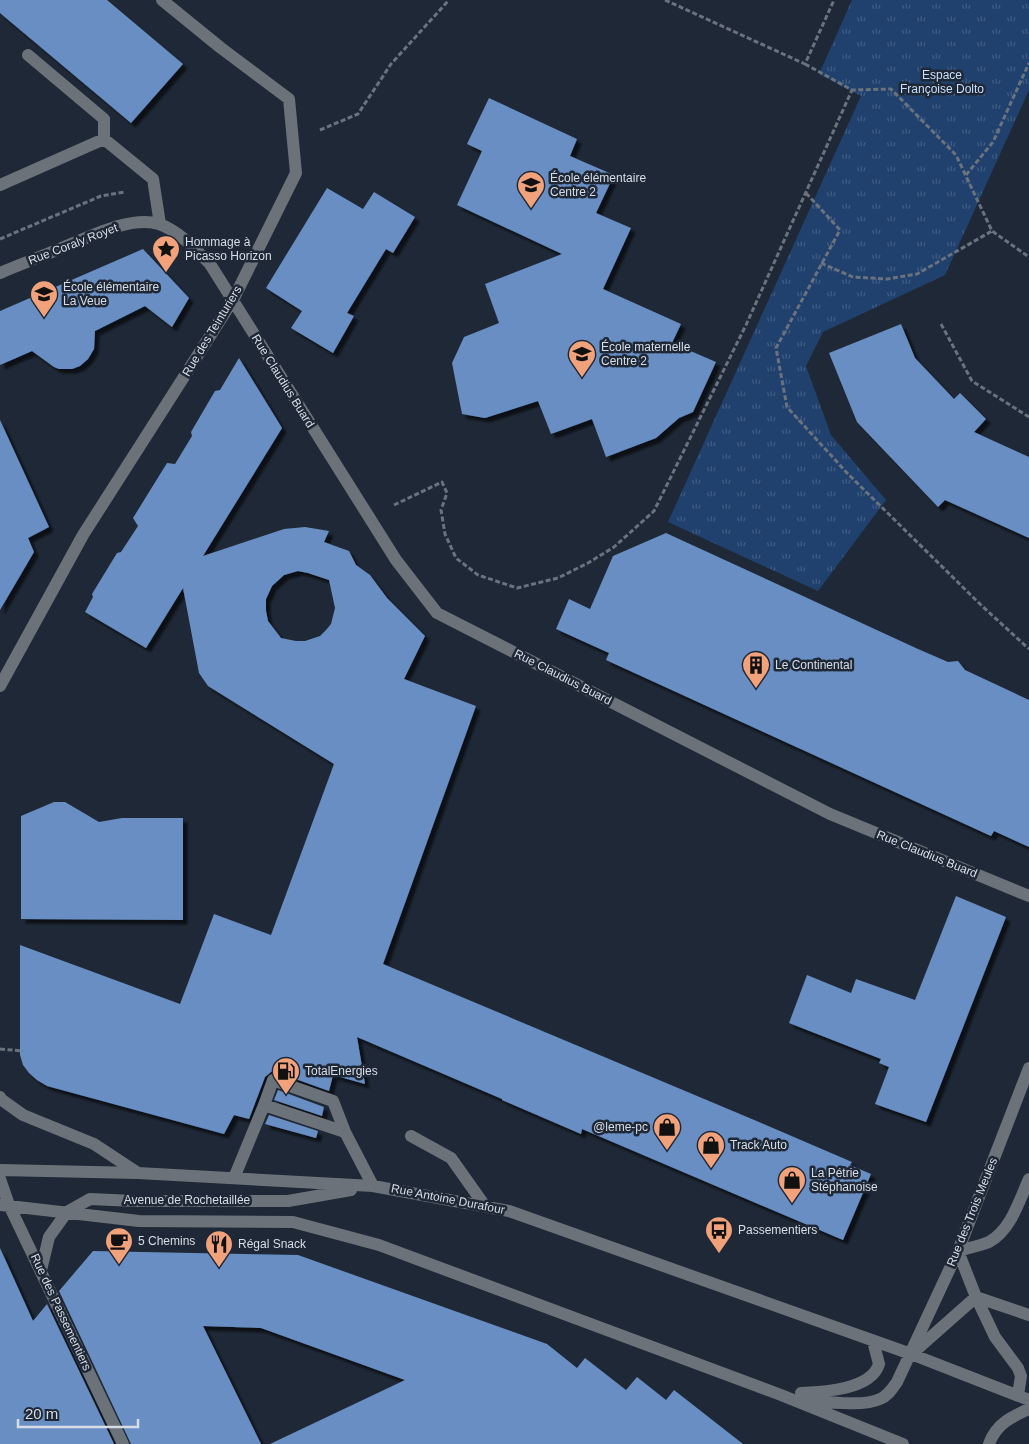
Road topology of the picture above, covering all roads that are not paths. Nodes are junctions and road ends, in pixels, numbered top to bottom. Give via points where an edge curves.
1 (162, 0) edge
2 (28, 55) dead end
3 (104, 139) junction
4 (0, 185) edge
5 (160, 224) junction
6 (0, 273) edge
7 (233, 300) junction
8 (0, 686) edge
9 (1029, 896) edge
10 (1029, 1068) edge
11 (0, 1097) edge
12 (264, 1105) junction
13 (345, 1132) junction
14 (411, 1136) dead end
15 (0, 1170) edge
16 (138, 1173) junction
17 (234, 1178) junction
18 (0, 1179) edge
19 (1029, 1179) edge
20 (373, 1186) junction
21 (5, 1205) edge
22 (485, 1206) junction
23 (67, 1212) junction
24 (958, 1250) junction
25 (41, 1270) junction
26 (976, 1297) junction
27 (1029, 1315) edge
28 (873, 1341) junction
29 (911, 1354) junction
30 (781, 1395) junction
31 (1023, 1398) edge
32 (1029, 1409) edge
33 (123, 1444) edge
34 (903, 1444) edge
35 (989, 1444) edge

1 - 7 street, Rue des Teinturiers via 289,99 296,173
2 - 3 street via 104,119
3 - 4 street
3 - 5 street via 154,179
5 - 6 street, Rue Coraly Royet via 132,223 109,229
5 - 7 street, Rue Coraly Royet via 185,240 210,264
7 - 8 street, Rue des Teinturiers via 84,535
7 - 9 street, Rue Claudius Buard via 396,560 437,613 830,814
10 - 24 street, Rue des Trois Meules
11 - 16 street via 22,1115 94,1144
12 - 13 street
12 - 13 street via 274,1080 333,1101
12 - 17 street
13 - 20 street
14 - 22 street via 451,1158
15 - 16 street, Rue Antoine Durafour
16 - 17 street, Rue Antoine Durafour
17 - 20 street, Rue Antoine Durafour
18 - 21 street, Rue des Passementiers
19 - 24 street via 1011,1218 998,1236
20 - 22 street, Rue Antoine Durafour
20 - 23 street, Avenue de Rochetaillée via 288,1201 90,1199
21 - 23 street
21 - 25 street, Rue des Passementiers
22 - 28 street, Rue Antoine Durafour via 509,1211
23 - 25 street, Avenue de Rochetaillée via 49,1238
23 - 30 street via 139,1222 293,1222 379,1245
24 - 26 street, Rue Antoine Durafour
24 - 29 street, Rue des Trois Meules
25 - 33 street, Rue des Passementiers
26 - 27 street
26 - 29 street
26 - 31 street, Rue Antoine Durafour via 995,1337 1018,1368
28 - 29 street, Rue Antoine Durafour
28 - 30 street via 878,1368 859,1383 843,1389
29 - 30 street via 897,1382 881,1399 833,1403
29 - 31 street, Rue Antoine Durafour
30 - 34 street
32 - 35 street via 1002,1423

